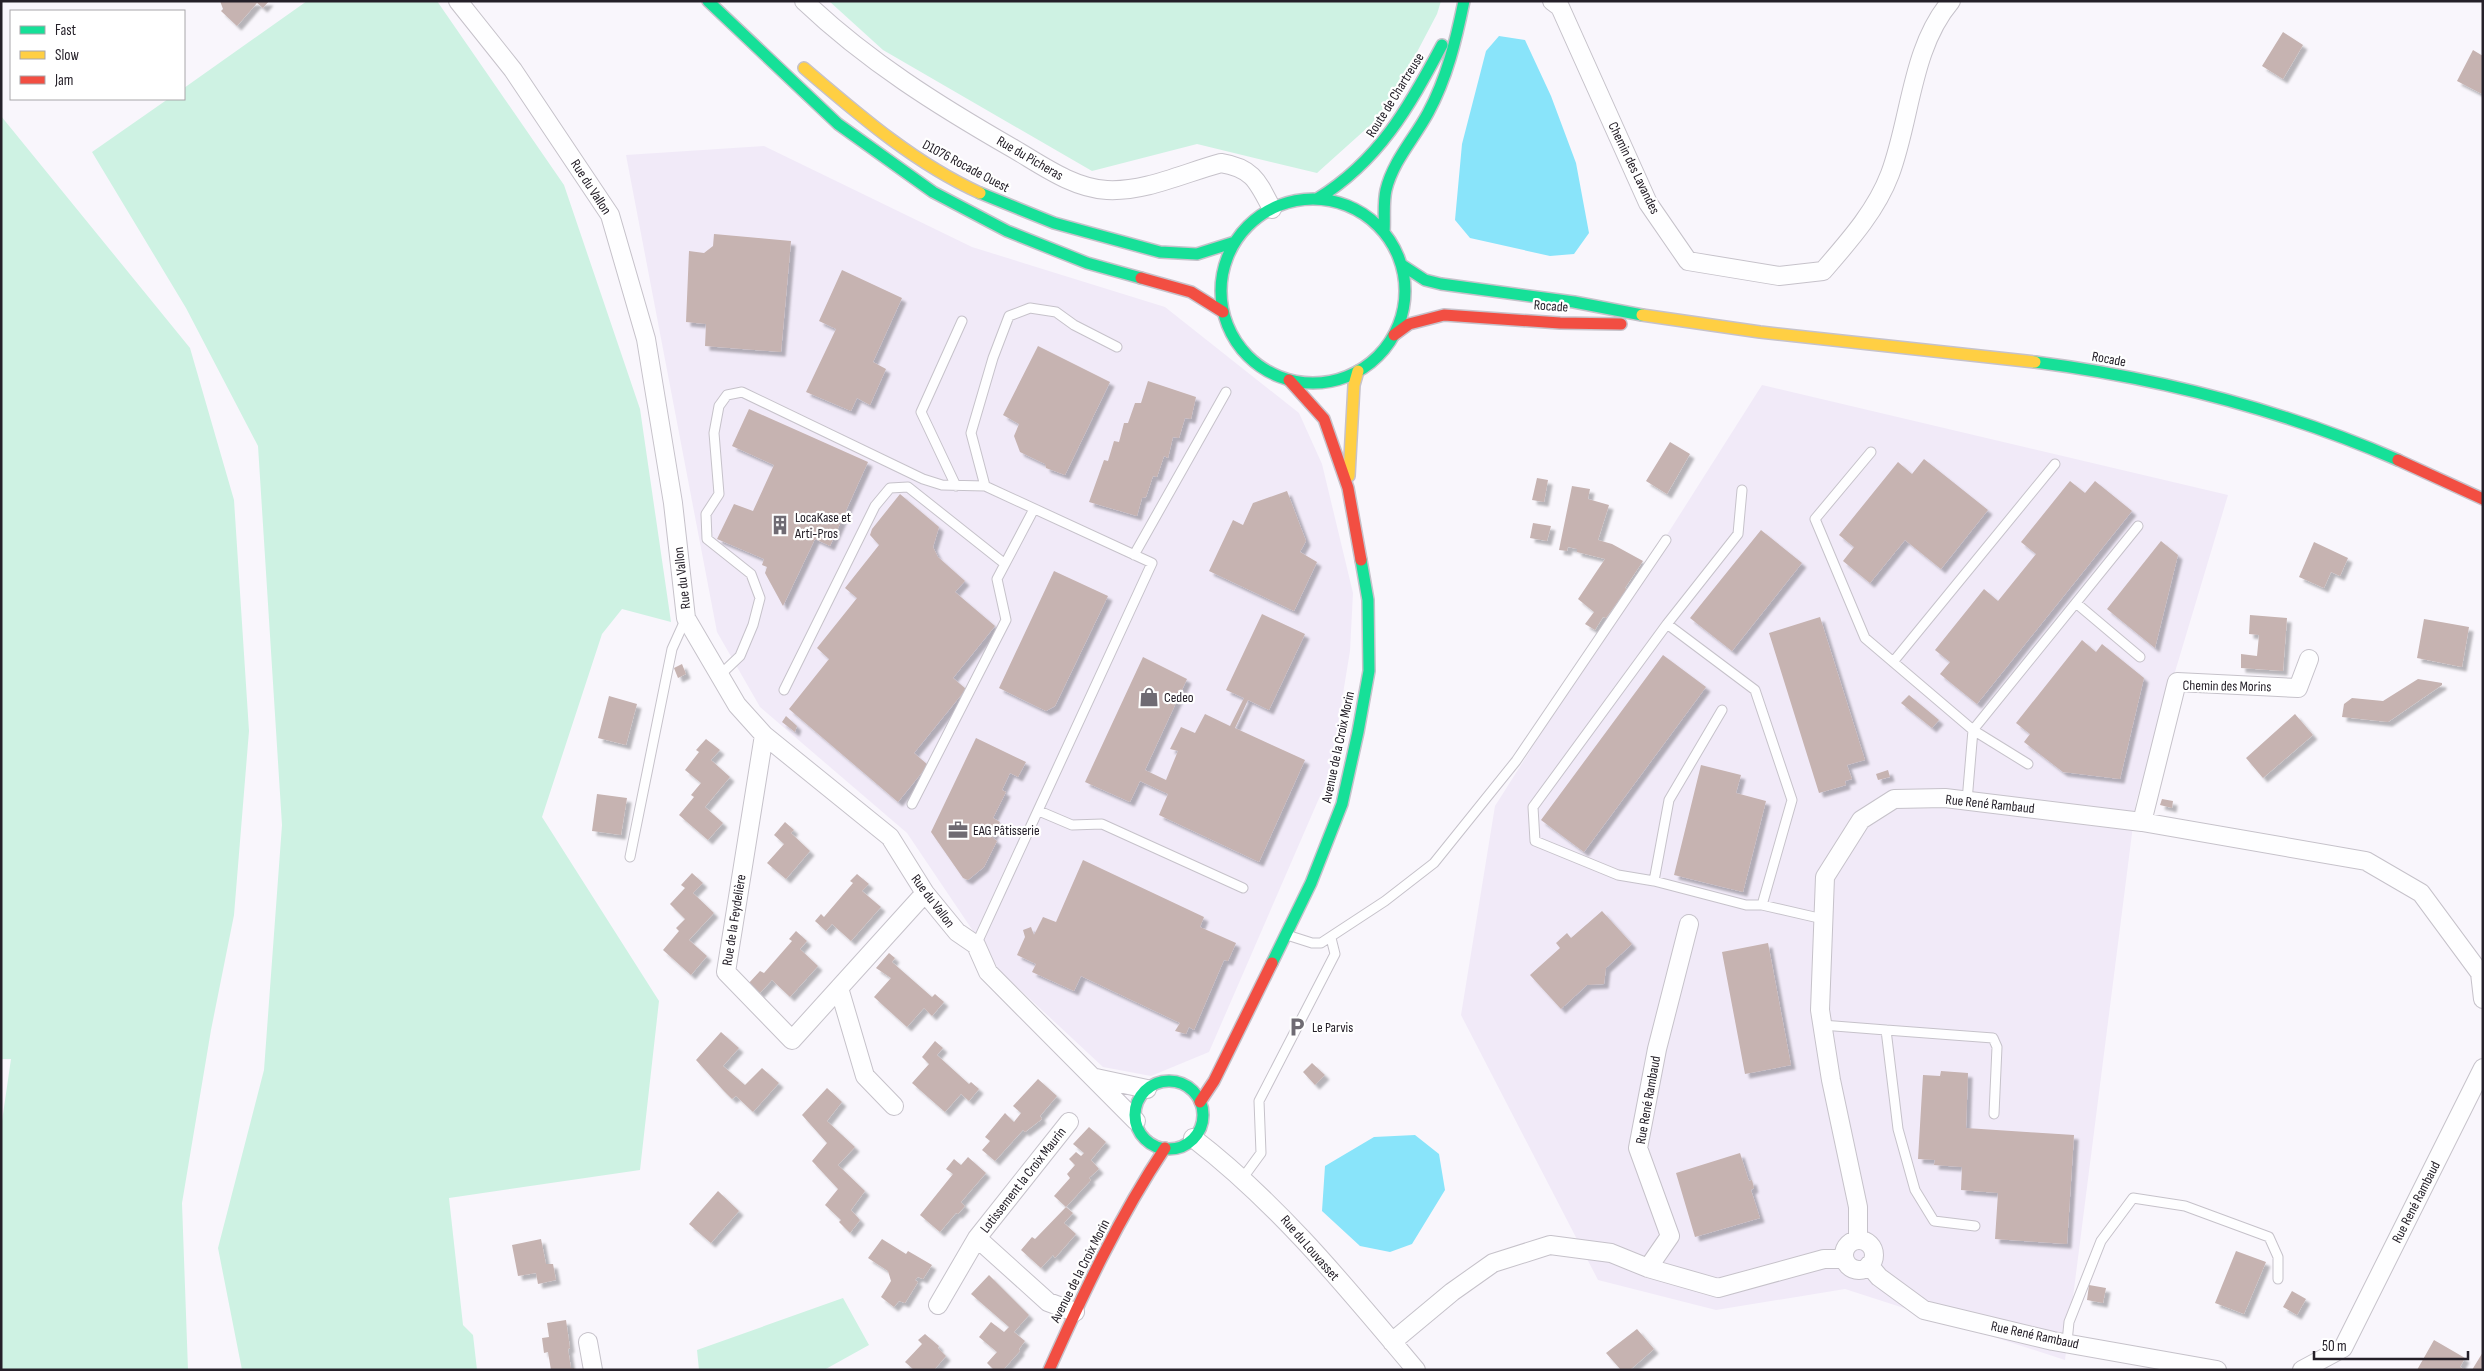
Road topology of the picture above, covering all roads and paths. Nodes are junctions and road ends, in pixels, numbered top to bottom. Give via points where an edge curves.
1 (458, 1) edge
2 (708, 1) edge
3 (804, 1) edge
4 (1552, 1) edge
5 (1951, 1) edge
6 (1462, 7) edge
7 (792, 57) dead end
8 (1317, 199) junction
9 (1272, 208) junction
10 (1384, 232) junction
11 (1235, 242) junction
12 (1402, 265) junction
13 (1223, 312) junction
14 (962, 320) dead end
15 (1710, 326) junction
16 (1394, 335) junction
17 (1117, 347) dead end
18 (1358, 371) junction
19 (1289, 380) junction
20 (1226, 392) dead end
21 (1871, 452) dead end
22 (2055, 464) dead end
23 (956, 486) junction
24 (986, 486) junction
25 (1348, 488) junction
26 (1742, 490) dead end
27 (2483, 499) edge
28 (1034, 509) junction
29 (2138, 526) dead end
30 (1666, 540) dead end
31 (1134, 555) junction
32 (1005, 564) junction
33 (2076, 603) junction
34 (686, 618) junction
35 (1667, 624) junction
36 (2140, 657) dead end
37 (2309, 659) dead end
38 (1893, 662) junction
39 (720, 675) junction
40 (784, 690) dead end
41 (1722, 710) dead end
42 (1973, 730) junction
43 (764, 734) junction
44 (2028, 764) dead end
45 (1967, 801) junction
46 (912, 804) dead end
47 (1039, 810) junction
48 (2142, 822) junction
49 (630, 857) dead end
50 (1654, 881) junction
51 (1243, 888) dead end
52 (926, 893) junction
53 (1762, 905) junction
54 (1823, 919) junction
55 (1689, 924) dead end
56 (1286, 935) junction
57 (1331, 938) junction
58 (976, 945) junction
59 (840, 988) junction
60 (2483, 999) edge
61 (1822, 1025) junction
62 (1886, 1030) junction
63 (1229, 1049) junction
64 (1208, 1064) dead end
65 (2483, 1068) edge
66 (1188, 1076) dead end
67 (1096, 1078) junction
68 (1176, 1081) junction
69 (1147, 1089) junction
70 (1200, 1102) junction
71 (894, 1106) dead end
72 (1994, 1114) dead end
73 (1069, 1122) dead end
74 (1138, 1126) junction
75 (1193, 1138) junction
76 (1140, 1148) dead end
77 (1165, 1148) junction
78 (1140, 1164) dead end
79 (1242, 1179) junction
80 (1139, 1187) junction
81 (1975, 1226) dead end
82 (977, 1238) junction
83 (1858, 1240) junction
84 (1844, 1259) junction
85 (1869, 1265) junction
86 (1648, 1268) junction
87 (2278, 1279) dead end
88 (938, 1305) dead end
89 (1075, 1312) junction
90 (588, 1342) dead end
91 (1392, 1342) junction
92 (2067, 1342) junction
93 (593, 1370) edge
94 (1049, 1370) edge
95 (1416, 1370) edge
96 (2217, 1370) edge
97 (2302, 1370) edge

1 - 34 street, Rue du Vallon via 513,70 610,215 646,339 673,503
2 - 13 main road via 838,124 933,192 1038,244 1087,263 1191,292
3 - 9 street, Rue du Picheras via 870,58 904,82 1069,180 1106,190 1130,189 1221,163 1250,172
4 - 5 street, Chemin des Lavandes via 1560,7 1648,203 1688,261 1779,276 1823,271 1862,226 1890,174 1929,35
6 - 8 main road, Route de Chartreuse via 1409,105 1375,153 1347,182
6 - 10 main road, Route de Chartreuse via 1454,51 1441,84 1428,114 1393,169 1386,191
7 - 11 main road, D1076 Rocade Ouest via 902,148 958,182 1030,215 1167,253 1192,255
8 - 9 main road via 1294,201
8 - 10 main road via 1342,204 1365,215
9 - 11 main road via 1251,223
10 - 12 main road
11 - 13 main road via 1225,264 1221,288
12 - 15 main road, Rocade via 1426,280 1441,284 1574,302
12 - 16 main road via 1403,313
13 - 19 main road via 1236,343 1259,366
14 - 23 lane via 921,412
15 - 16 main road, Rocade via 1560,323 1444,315 1410,324
15 - 27 main road, Rocade via 2086,369 2186,389 2272,412 2357,442
16 - 18 main road via 1379,356
17 - 24 lane via 1056,312 1030,308 1009,316 971,432
18 - 19 main road via 1324,383
18 - 25 main road, Avenue de la Croix Morin via 1354,385
19 - 25 main road, Avenue de la Croix Morin via 1324,419
20 - 31 lane
21 - 38 lane via 1815,519 1865,638
22 - 38 lane
23 - 24 lane
23 - 39 lane via 924,479 742,392 727,395 719,406 714,433 719,494 706,514 707,539 751,574 760,598 753,626 740,656
24 - 28 lane
25 - 56 main road, Avenue de la Croix Morin via 1368,600 1369,671 1342,804 1311,883
26 - 35 lane via 1738,534
28 - 31 lane
28 - 32 lane
29 - 33 lane
30 - 57 lane via 1516,761 1434,863
31 - 47 lane via 1152,563
32 - 40 lane via 908,487 890,488 875,506
32 - 46 lane via 997,579 1006,620
33 - 36 lane
33 - 42 lane
34 - 39 street, Rue du Vallon
34 - 49 lane via 672,649
35 - 50 lane via 1533,807 1535,841 1618,875
35 - 53 lane via 1755,690 1792,800
37 - 48 street, Chemin des Morins via 2298,688 2177,682
38 - 42 lane
39 - 43 street, Rue du Vallon via 737,705
41 - 50 lane via 1669,800
42 - 44 lane
42 - 45 lane
43 - 52 street, Rue du Vallon via 890,837
43 - 59 street, Rue de la Feydelière via 726,972 792,1040
45 - 48 street, Rue René Rambaud
45 - 54 street, Rue René Rambaud via 1894,799 1861,820 1825,877
47 - 51 lane via 1072,825 1102,824
47 - 58 lane
48 - 60 street, Rue René Rambaud via 2366,861 2421,893 2480,973
50 - 53 lane via 1746,905
52 - 58 street, Rue du Vallon via 957,932
52 - 59 street, Rue de la Feydelière
53 - 54 lane
54 - 61 street, Rue René Rambaud
55 - 86 street, Rue René Rambaud via 1657,1049 1638,1148 1670,1236
56 - 57 lane via 1312,943 1322,943
56 - 63 main road, Avenue de la Croix Morin
57 - 79 lane via 1335,954 1259,1102 1261,1154
58 - 67 street via 988,972 1072,1058
59 - 71 street via 865,1076
61 - 62 lane
61 - 83 street, Rue René Rambaud via 1858,1207
62 - 72 lane via 1993,1038 1997,1047
62 - 81 lane via 1898,1129 1916,1190 1934,1221
63 - 64 main road, Avenue de la Croix Morin
63 - 70 main road, Avenue de la Croix Morin
65 - 97 street, Rue René Rambaud via 2343,1348
66 - 68 main road
67 - 69 street
67 - 74 street
68 - 69 main road via 1155,1083
68 - 70 main road via 1190,1089
69 - 74 main road via 1137,1104
70 - 75 main road via 1202,1121
73 - 82 street, Lotissement la Croix Maurin
74 - 76 main road
74 - 77 main road via 1150,1142
75 - 77 main road via 1185,1145
75 - 79 street, Rue du Louvasset
77 - 80 main road, Avenue de la Croix Morin
78 - 80 main road, Avenue de la Croix Morin
79 - 91 street, Rue du Louvasset via 1279,1213
80 - 89 main road, Avenue de la Croix Morin
82 - 88 street, Lotissement la Croix Maurin
82 - 89 street, Lotissement la Croix Maurin via 1048,1302
83 - 84 street via 1848,1244
83 - 85 street via 1870,1243 1873,1258
84 - 85 street via 1854,1270
84 - 86 street via 1824,1259 1718,1288
85 - 92 street, Rue René Rambaud via 1878,1277 1924,1310
86 - 91 street via 1611,1253 1550,1245 1493,1263
87 - 92 lane via 2278,1257 2269,1237 2185,1206 2133,1198 2101,1241 2069,1322
89 - 94 main road, Avenue de la Croix Morin
90 - 93 street
91 - 95 street, Rue du Louvasset
92 - 96 street, Rue René Rambaud

